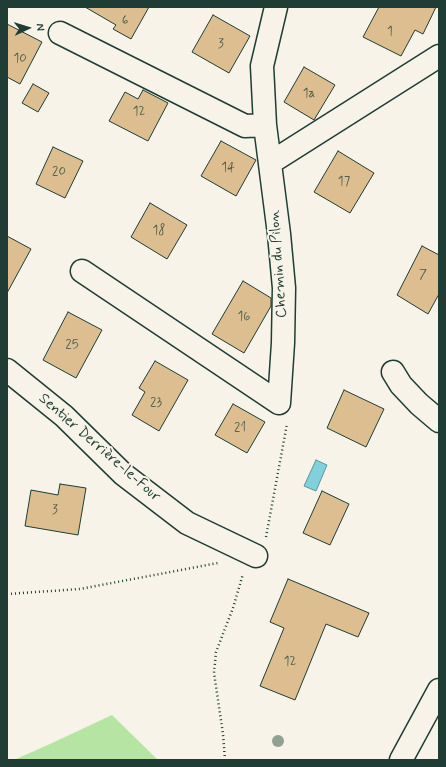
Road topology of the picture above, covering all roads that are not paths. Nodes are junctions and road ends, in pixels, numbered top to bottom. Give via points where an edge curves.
1 (276, 7) edge
2 (60, 33) dead end
3 (439, 56) edge
4 (265, 125) junction
5 (270, 163) junction
6 (82, 271) dead end
7 (7, 370) edge
8 (393, 372) dead end
9 (439, 421) edge
10 (256, 556) road end
11 (439, 690) edge
12 (401, 760) edge

1 - 4 street, Chemin du Pilon via 262,66
2 - 4 street via 246,126
3 - 5 street
4 - 5 street, Chemin du Pilon
5 - 6 street, Chemin du Pilon via 284,288 279,403
7 - 10 street, Sentier Derrière-le-Four via 64,416 123,474 187,523
8 - 9 street via 401,385
11 - 12 street

